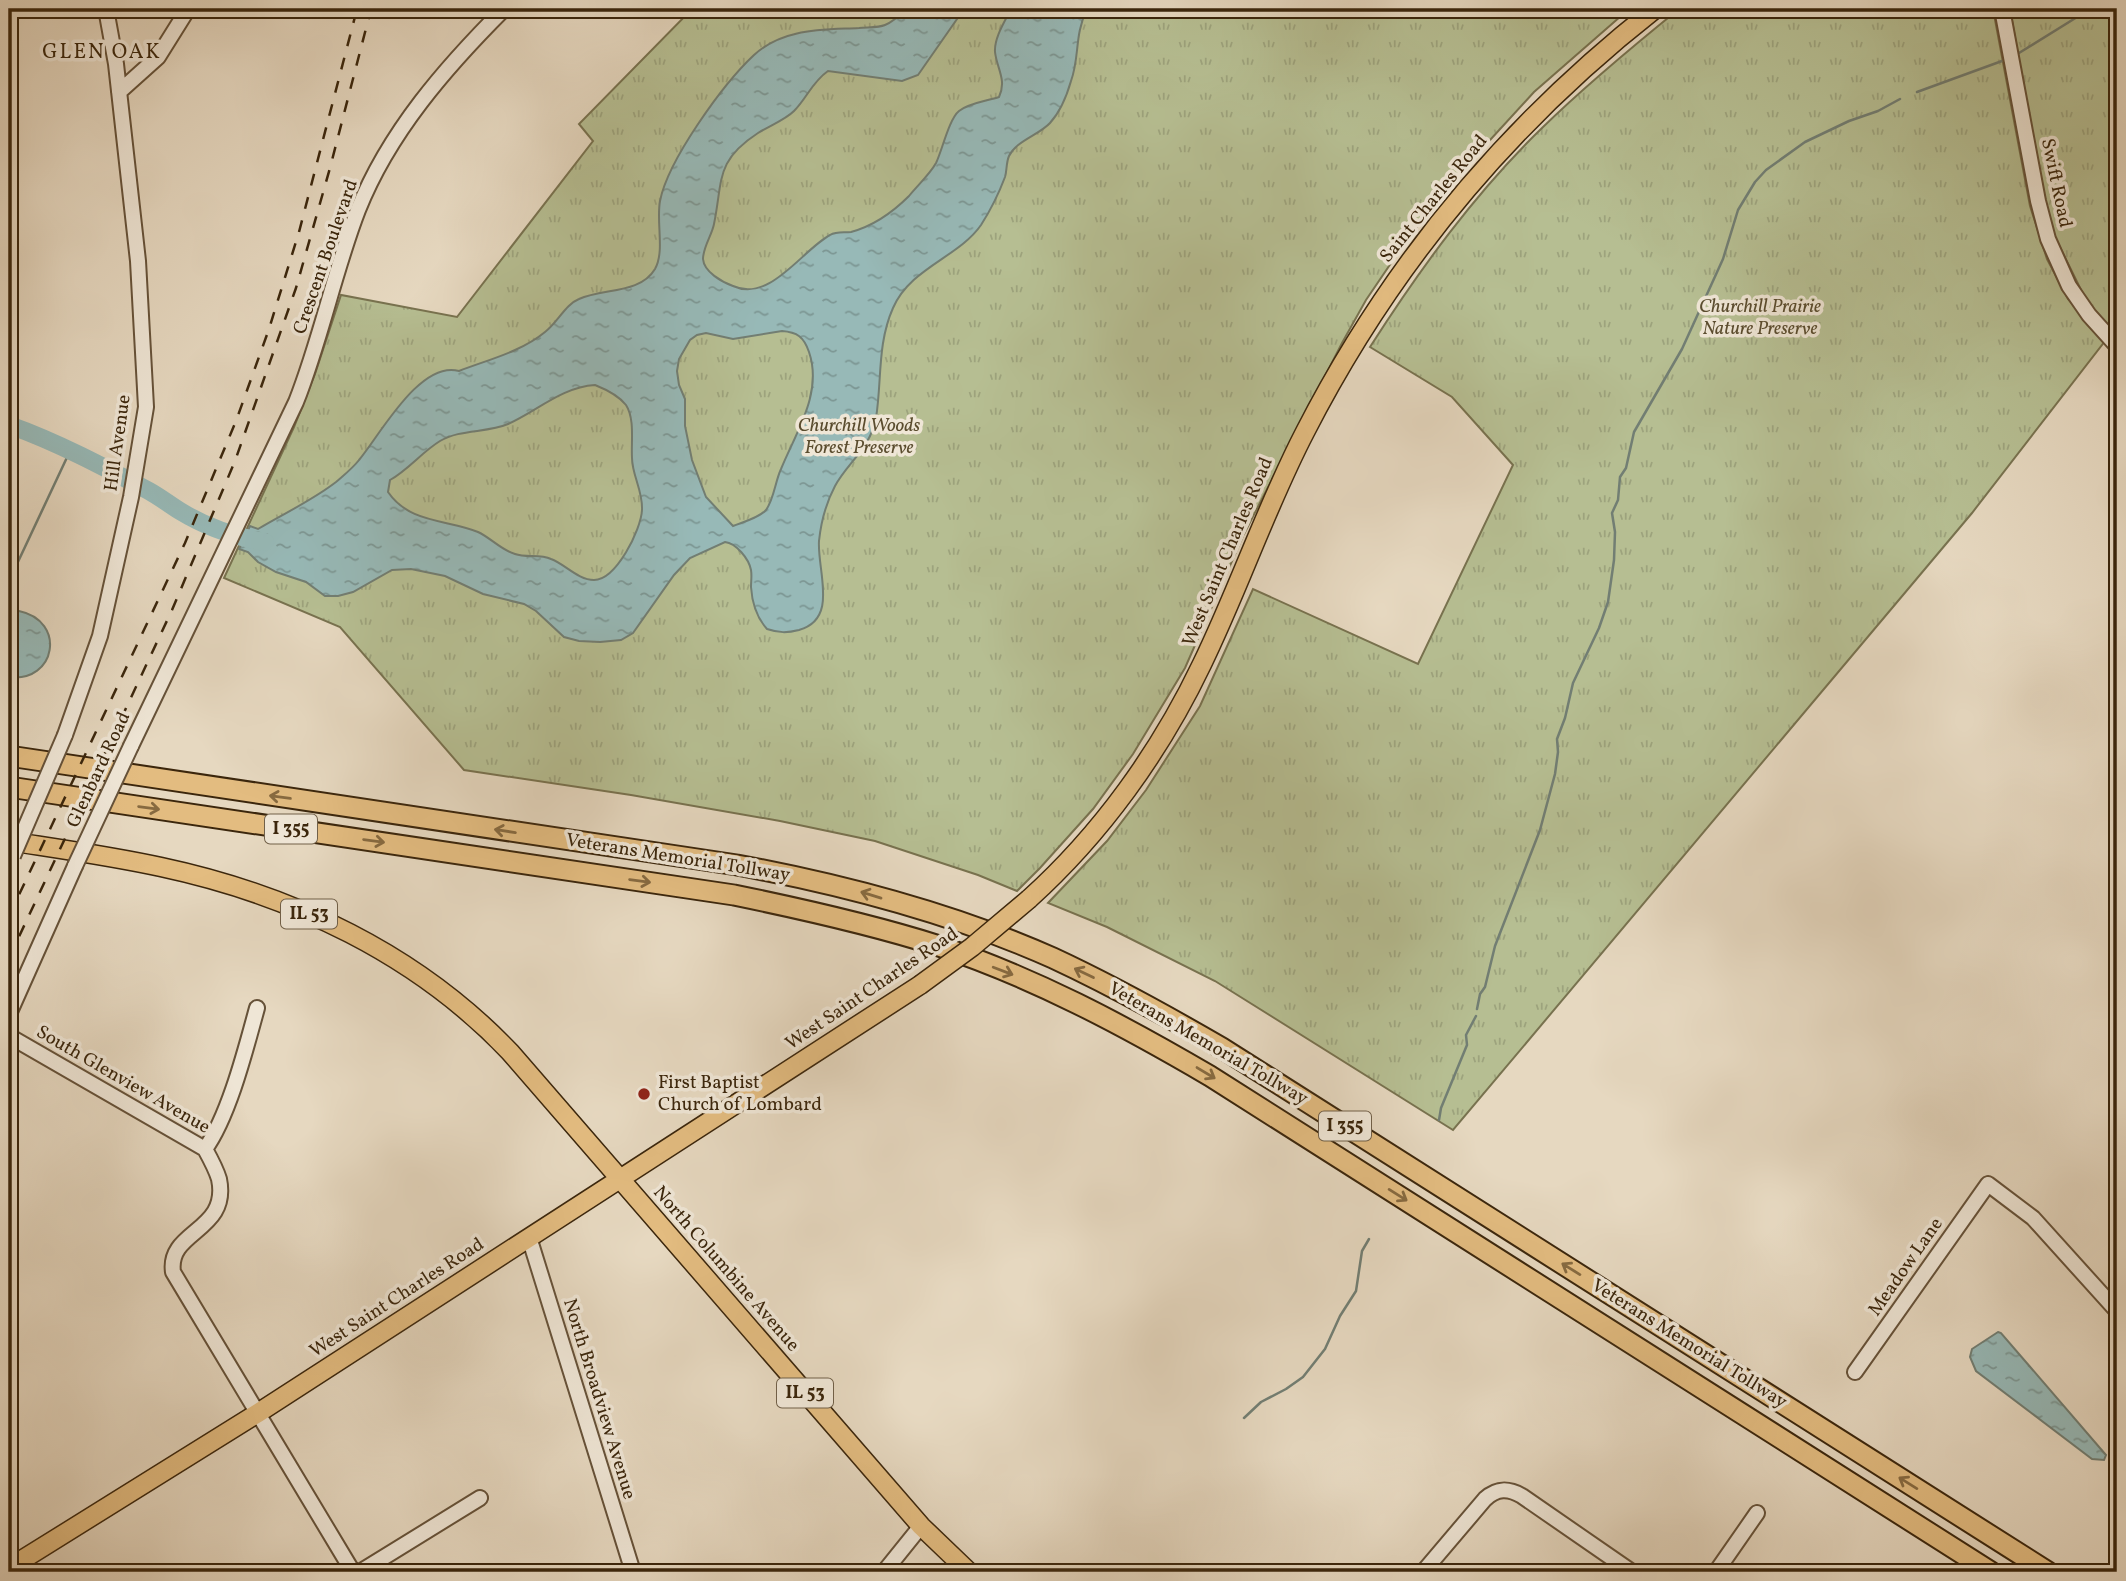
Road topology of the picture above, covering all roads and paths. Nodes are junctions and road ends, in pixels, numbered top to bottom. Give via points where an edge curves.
1 (106, 9) edge
2 (188, 9) edge
3 (504, 9) edge
4 (1655, 9) edge
5 (2002, 9) edge
6 (119, 92) junction
7 (2117, 346) edge
8 (1293, 455) joint
9 (228, 545) joint
10 (9, 756) edge
11 (9, 787) edge
12 (10, 854) edge
13 (257, 1008) dead end
14 (9, 1014) edge
15 (9, 1036) edge
16 (205, 1149) junction
17 (620, 1180) junction
18 (529, 1237) junction
19 (2117, 1311) edge
20 (1856, 1372) dead end
21 (258, 1413) junction
22 (480, 1498) dead end
23 (1936, 1501) junction
24 (1757, 1513) dead end
25 (921, 1526) junction
26 (9, 1568) edge
27 (353, 1572) edge
28 (360, 1572) edge
29 (633, 1572) edge
30 (884, 1572) edge
31 (969, 1572) edge
32 (1423, 1572) edge
33 (1632, 1572) edge
34 (1716, 1572) edge
35 (1991, 1572) edge
36 (2048, 1572) edge
37 (2060, 1572) edge

1 - 6 street, Hill Avenue
2 - 6 street via 158,57
3 - 9 street, Crescent Boulevard via 441,76 382,161 358,210 307,373
4 - 8 main road, Saint Charles Road via 1528,120 1444,215 1362,330
5 - 7 street, Swift Road via 2038,201 2053,253 2082,305
6 - 12 street, Hill Avenue, bridge via 138,261 146,407 100,636 65,735
8 - 17 main road, West Saint Charles Road, bridge via 1205,658 1174,717 1153,753 1080,848 988,935 920,985
9 - 14 street, Glenbard Road, bridge
23 -> 10 highway, Veterans Memorial Tollway / I 355 via 1222,1048 1145,1003 999,936 853,889 737,865
11 -> 35 highway, Veterans Memorial Tollway / I 355 via 734,895 936,945 1041,986 1210,1076
12 - 17 main road, IL 53 via 118,858 241,888 332,923 376,946 476,1018
13 - 16 street via 224,1113
15 - 16 street, South Glenview Avenue
16 - 21 street, South Glenview Avenue via 219,1179 218,1201 210,1220 178,1247 173,1272
17 - 18 main road, West Saint Charles Road
17 - 25 main road, North Columbine Avenue / IL 53
18 - 21 main road, West Saint Charles Road
18 - 29 street, North Broadview Avenue
19 - 20 street, Meadow Lane via 2033,1217 1987,1184
21 - 26 main road, West Saint Charles Road
21 - 27 street, South Glenview Avenue
22 - 28 street
23 - 36 highway, Veterans Memorial Tollway / I 355
23 - 37 highway
24 - 34 street
25 - 30 street
25 - 31 main road, North Columbine Avenue / IL 53
32 - 33 street via 1485,1499 1507,1490

